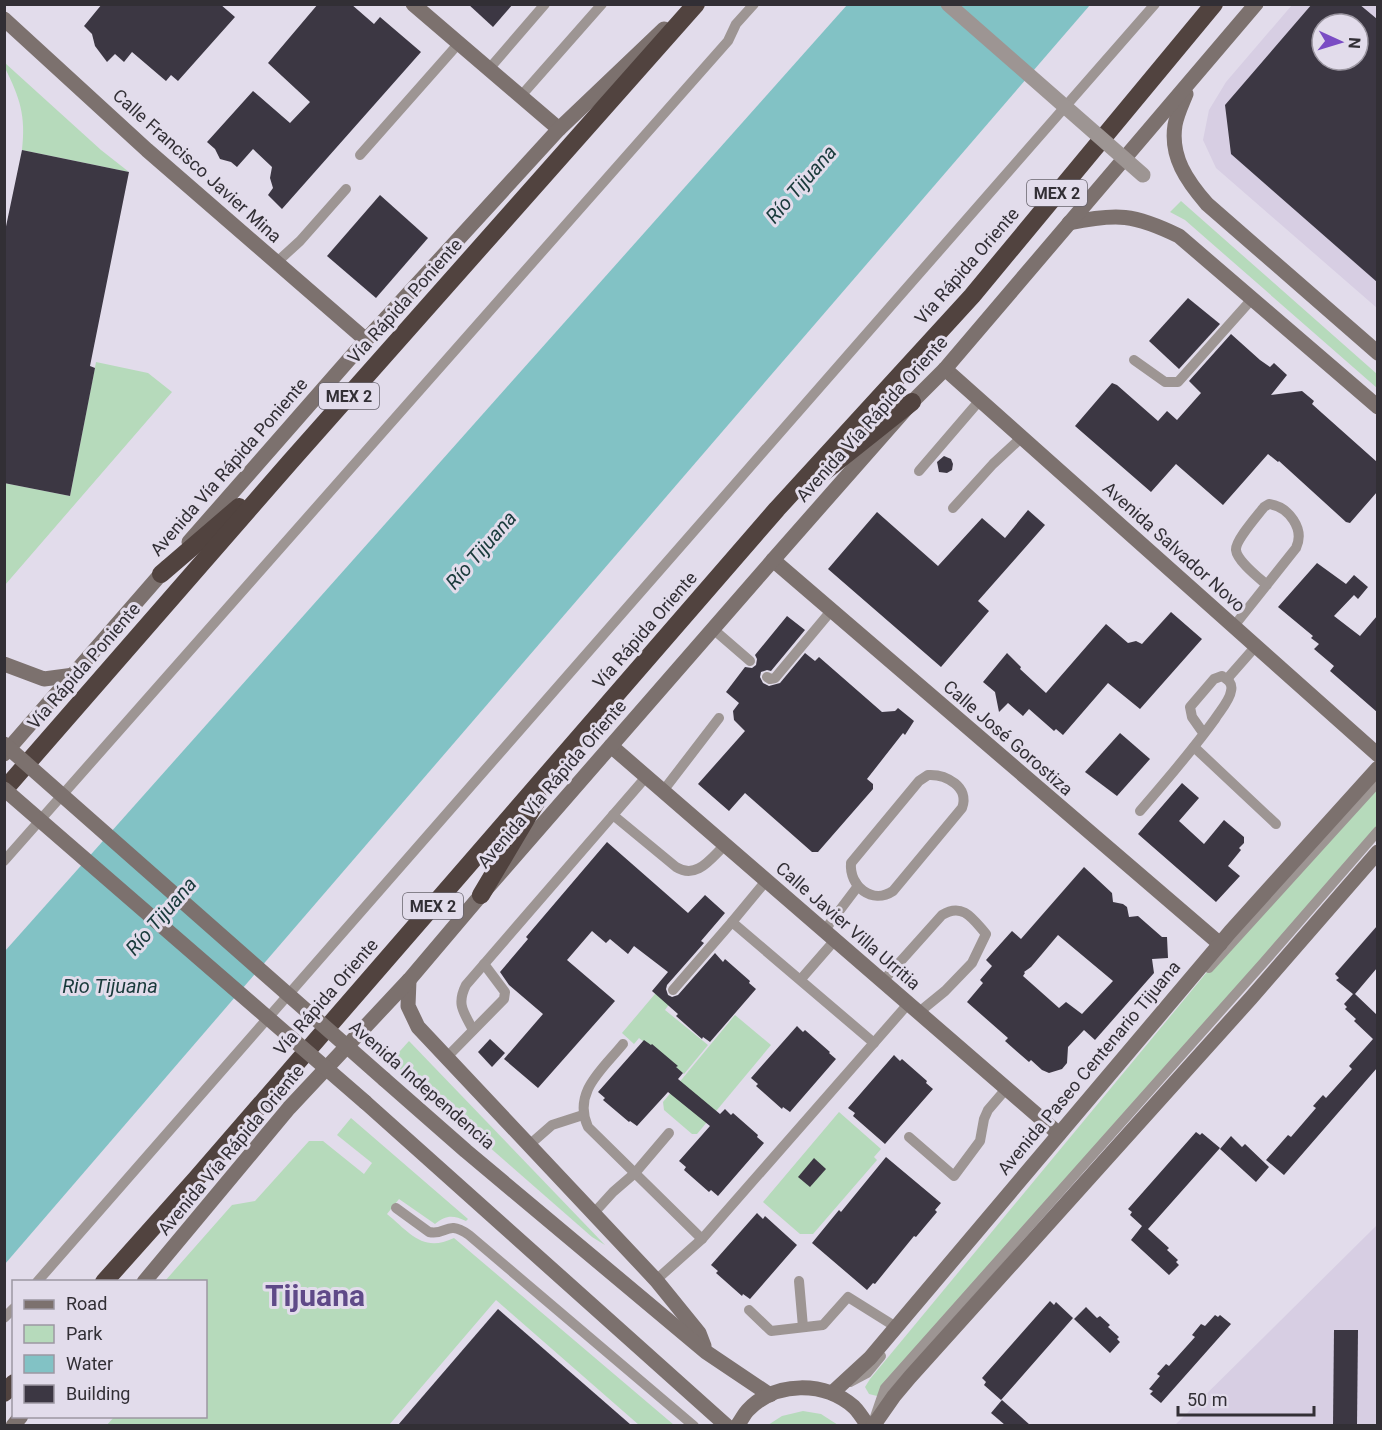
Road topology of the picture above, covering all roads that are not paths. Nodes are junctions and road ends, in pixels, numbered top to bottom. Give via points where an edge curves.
1 (545, 4) edge
2 (602, 4) edge
3 (690, 4) edge
4 (696, 4) edge
5 (754, 4) edge
6 (948, 4) edge
7 (1155, 4) edge
8 (1198, 4) edge
9 (1214, 4) edge
10 (1256, 4) edge
11 (414, 5) edge
12 (4, 19) edge
13 (459, 43) junction
14 (489, 69) junction
15 (1190, 83) junction
16 (520, 98) junction
17 (559, 129) junction
18 (360, 155) dead end
19 (1143, 175) dead end
20 (346, 189) dead end
21 (1069, 223) junction
22 (277, 262) junction
23 (1252, 299) junction
24 (366, 340) junction
25 (1377, 353) edge
26 (1134, 360) dead end
27 (945, 369) junction
28 (896, 378) junction
29 (980, 400) junction
30 (912, 402) junction
31 (1377, 407) edge
32 (1022, 437) junction
33 (290, 462) junction
34 (919, 471) dead end
35 (777, 508) junction
36 (953, 508) dead end
37 (773, 560) junction
38 (161, 574) junction
39 (1267, 585) junction
40 (831, 611) junction
41 (1234, 626) junction
42 (713, 629) junction
43 (1256, 646) junction
44 (750, 661) dead end
45 (4, 664) edge
46 (74, 675) junction
47 (767, 677) dead end
48 (1227, 679) junction
49 (719, 718) dead end
50 (1204, 734) junction
51 (4, 744) edge
52 (611, 746) junction
53 (1194, 747) junction
54 (4, 754) edge
55 (1377, 754) edge
56 (563, 757) junction
57 (1377, 768) edge
58 (646, 777) junction
59 (1377, 782) edge
60 (4, 789) edge
61 (663, 791) junction
62 (1140, 811) dead end
63 (613, 815) junction
64 (1276, 824) dead end
65 (1377, 831) edge
66 (725, 845) junction
67 (1377, 852) edge
68 (4, 861) edge
69 (766, 881) junction
70 (858, 886) junction
71 (481, 895) junction
72 (732, 922) junction
73 (829, 936) junction
74 (1220, 944) junction
75 (484, 964) junction
76 (801, 979) junction
77 (409, 980) junction
78 (882, 982) junction
79 (673, 990) dead end
80 (913, 1009) junction
81 (473, 1030) junction
82 (874, 1043) junction
83 (623, 1044) dead end
84 (446, 1058) junction
85 (1006, 1089) junction
86 (583, 1115) junction
87 (669, 1133) dead end
88 (1059, 1134) junction
89 (909, 1137) dead end
90 (528, 1146) junction
91 (635, 1173) junction
92 (396, 1208) dead end
93 (594, 1214) junction
94 (702, 1239) junction
95 (38, 1280) edge
96 (105, 1280) edge
97 (145, 1280) edge
98 (656, 1280) junction
99 (800, 1281) dead end
100 (749, 1310) dead end
101 (803, 1327) junction
102 (896, 1327) junction
103 (706, 1352) junction
104 (832, 1393) junction
105 (770, 1395) junction
106 (694, 1425) edge
107 (727, 1425) edge
108 (737, 1425) edge
109 (871, 1425) edge

1 - 14 lane
2 - 16 lane
3 - 17 main road, Avenida Vía Rápida Poniente
4 - 33 highway, Vía Rápida Poniente / MEX 2
5 - 68 lane via 736,24 728,41
6 - 19 street, bridge
7 - 95 lane
8 - 28 highway
9 - 28 highway, Vía Rápida Oriente / MEX 2 via 972,296
10 - 15 main road
11 - 13 main road
12 - 22 main road, Calle Francisco Javier Mina
13 - 14 main road
13 - 18 lane
14 - 16 main road
15 - 21 main road
15 - 25 main road via 1175,123 1174,137 1186,180 1207,204
16 - 17 main road
17 - 24 main road, Avenida Vía Rápida Poniente
20 - 22 lane
21 - 23 main road via 1102,216 1153,223 1197,249
21 - 27 main road, Avenida Vía Rápida Oriente
22 - 24 main road, Calle Francisco Javier Mina
23 - 26 lane via 1178,382 1165,382
23 - 31 main road
24 - 38 main road, Avenida Vía Rápida Poniente
27 - 29 main road, Avenida Salvador Novo
27 - 30 main road, Avenida Vía Rápida Oriente
28 - 35 highway, Vía Rápida Oriente / MEX 2
29 - 32 main road, Avenida Salvador Novo
29 - 34 lane
30 - 35 highway
30 - 37 main road, Avenida Vía Rápida Oriente
32 - 36 lane
32 - 41 main road, Avenida Salvador Novo
33 - 38 highway
33 - 60 highway, Vía Rápida Poniente / MEX 2
35 - 56 highway, Vía Rápida Oriente / MEX 2
37 - 40 main road, Calle José Gorostiza
37 - 42 main road, Avenida Vía Rápida Oriente
38 - 46 main road, Avenida Vía Rápida Poniente
39 - 39 lane via 1300,540 1300,531 1285,511 1269,504 1238,542 1236,551 1240,560
39 - 41 lane
40 - 47 lane via 775,678
40 - 74 main road, Calle José Gorostiza
41 - 43 main road, Avenida Salvador Novo
42 - 44 lane
42 - 52 main road, Avenida Vía Rápida Oriente
43 - 48 lane
43 - 55 main road, Avenida Salvador Novo
45 - 46 main road via 44,679
46 - 54 main road, Avenida Vía Rápida Poniente
48 - 50 lane via 1232,686 1230,695
48 - 50 lane via 1217,677 1190,707
49 - 61 lane
50 - 53 lane
51 - 103 main road, Avenida Independencia, bridge via 466,1151
52 - 58 main road, Calle Javier Villa Urritia
52 - 71 main road, Avenida Vía Rápida Oriente
53 - 62 lane
53 - 64 lane
56 - 71 highway
56 - 96 highway, Vía Rápida Oriente / MEX 2
57 - 74 main road, Avenida Paseo Centenario Tijuana
58 - 61 main road, Calle Javier Villa Urritia
58 - 63 lane
59 - 104 lane via 1211,966 867,1373
60 - 107 main road, bridge via 366,1102
61 - 66 main road, Calle Javier Villa Urritia
63 - 66 lane via 687,872 701,868
63 - 75 lane
65 - 109 lane via 885,1388
66 - 69 main road, Calle Javier Villa Urritia
67 - 109 main road
69 - 72 lane
69 - 73 main road, Calle Javier Villa Urritia
70 - 70 lane via 876,897 893,891 962,808 964,794 958,786 937,775 919,781 855,856 850,871
70 - 73 lane
71 - 77 main road, Avenida Vía Rápida Oriente
72 - 76 lane
72 - 79 lane
73 - 76 lane
73 - 78 main road, Calle Javier Villa Urritia
74 - 88 main road, Avenida Paseo Centenario Tijuana
75 - 81 lane via 460,999
75 - 81 lane via 505,995
76 - 82 lane
77 - 84 main road via 409,1010 418,1027
77 - 97 main road, Avenida Vía Rápida Oriente via 289,1108
78 - 80 main road, Calle Javier Villa Urritia
78 - 80 lane via 942,915 950,910 968,914 986,934 972,963 945,991
80 - 82 lane
80 - 85 main road, Calle Javier Villa Urritia
81 - 84 lane
82 - 94 lane
83 - 86 lane via 592,1081
84 - 90 main road
85 - 88 main road, Calle Javier Villa Urritia
85 - 89 lane via 988,1110 980,1142 954,1176
86 - 90 lane via 552,1125
86 - 91 lane via 588,1126
87 - 91 lane
88 - 102 main road, Avenida Paseo Centenario Tijuana
90 - 93 main road
91 - 93 lane
91 - 94 lane
92 - 106 lane via 429,1232 450,1227 469,1234
93 - 98 main road
94 - 98 lane
98 - 103 main road via 699,1333
99 - 101 lane
100 - 101 lane via 771,1331
101 - 102 lane via 823,1325 848,1297
102 - 104 main road, Avenida Paseo Centenario Tijuana via 861,1368
103 - 105 main road, Avenida Independencia
104 - 105 main road via 790,1388
104 - 109 main road
105 - 108 main road via 748,1410

